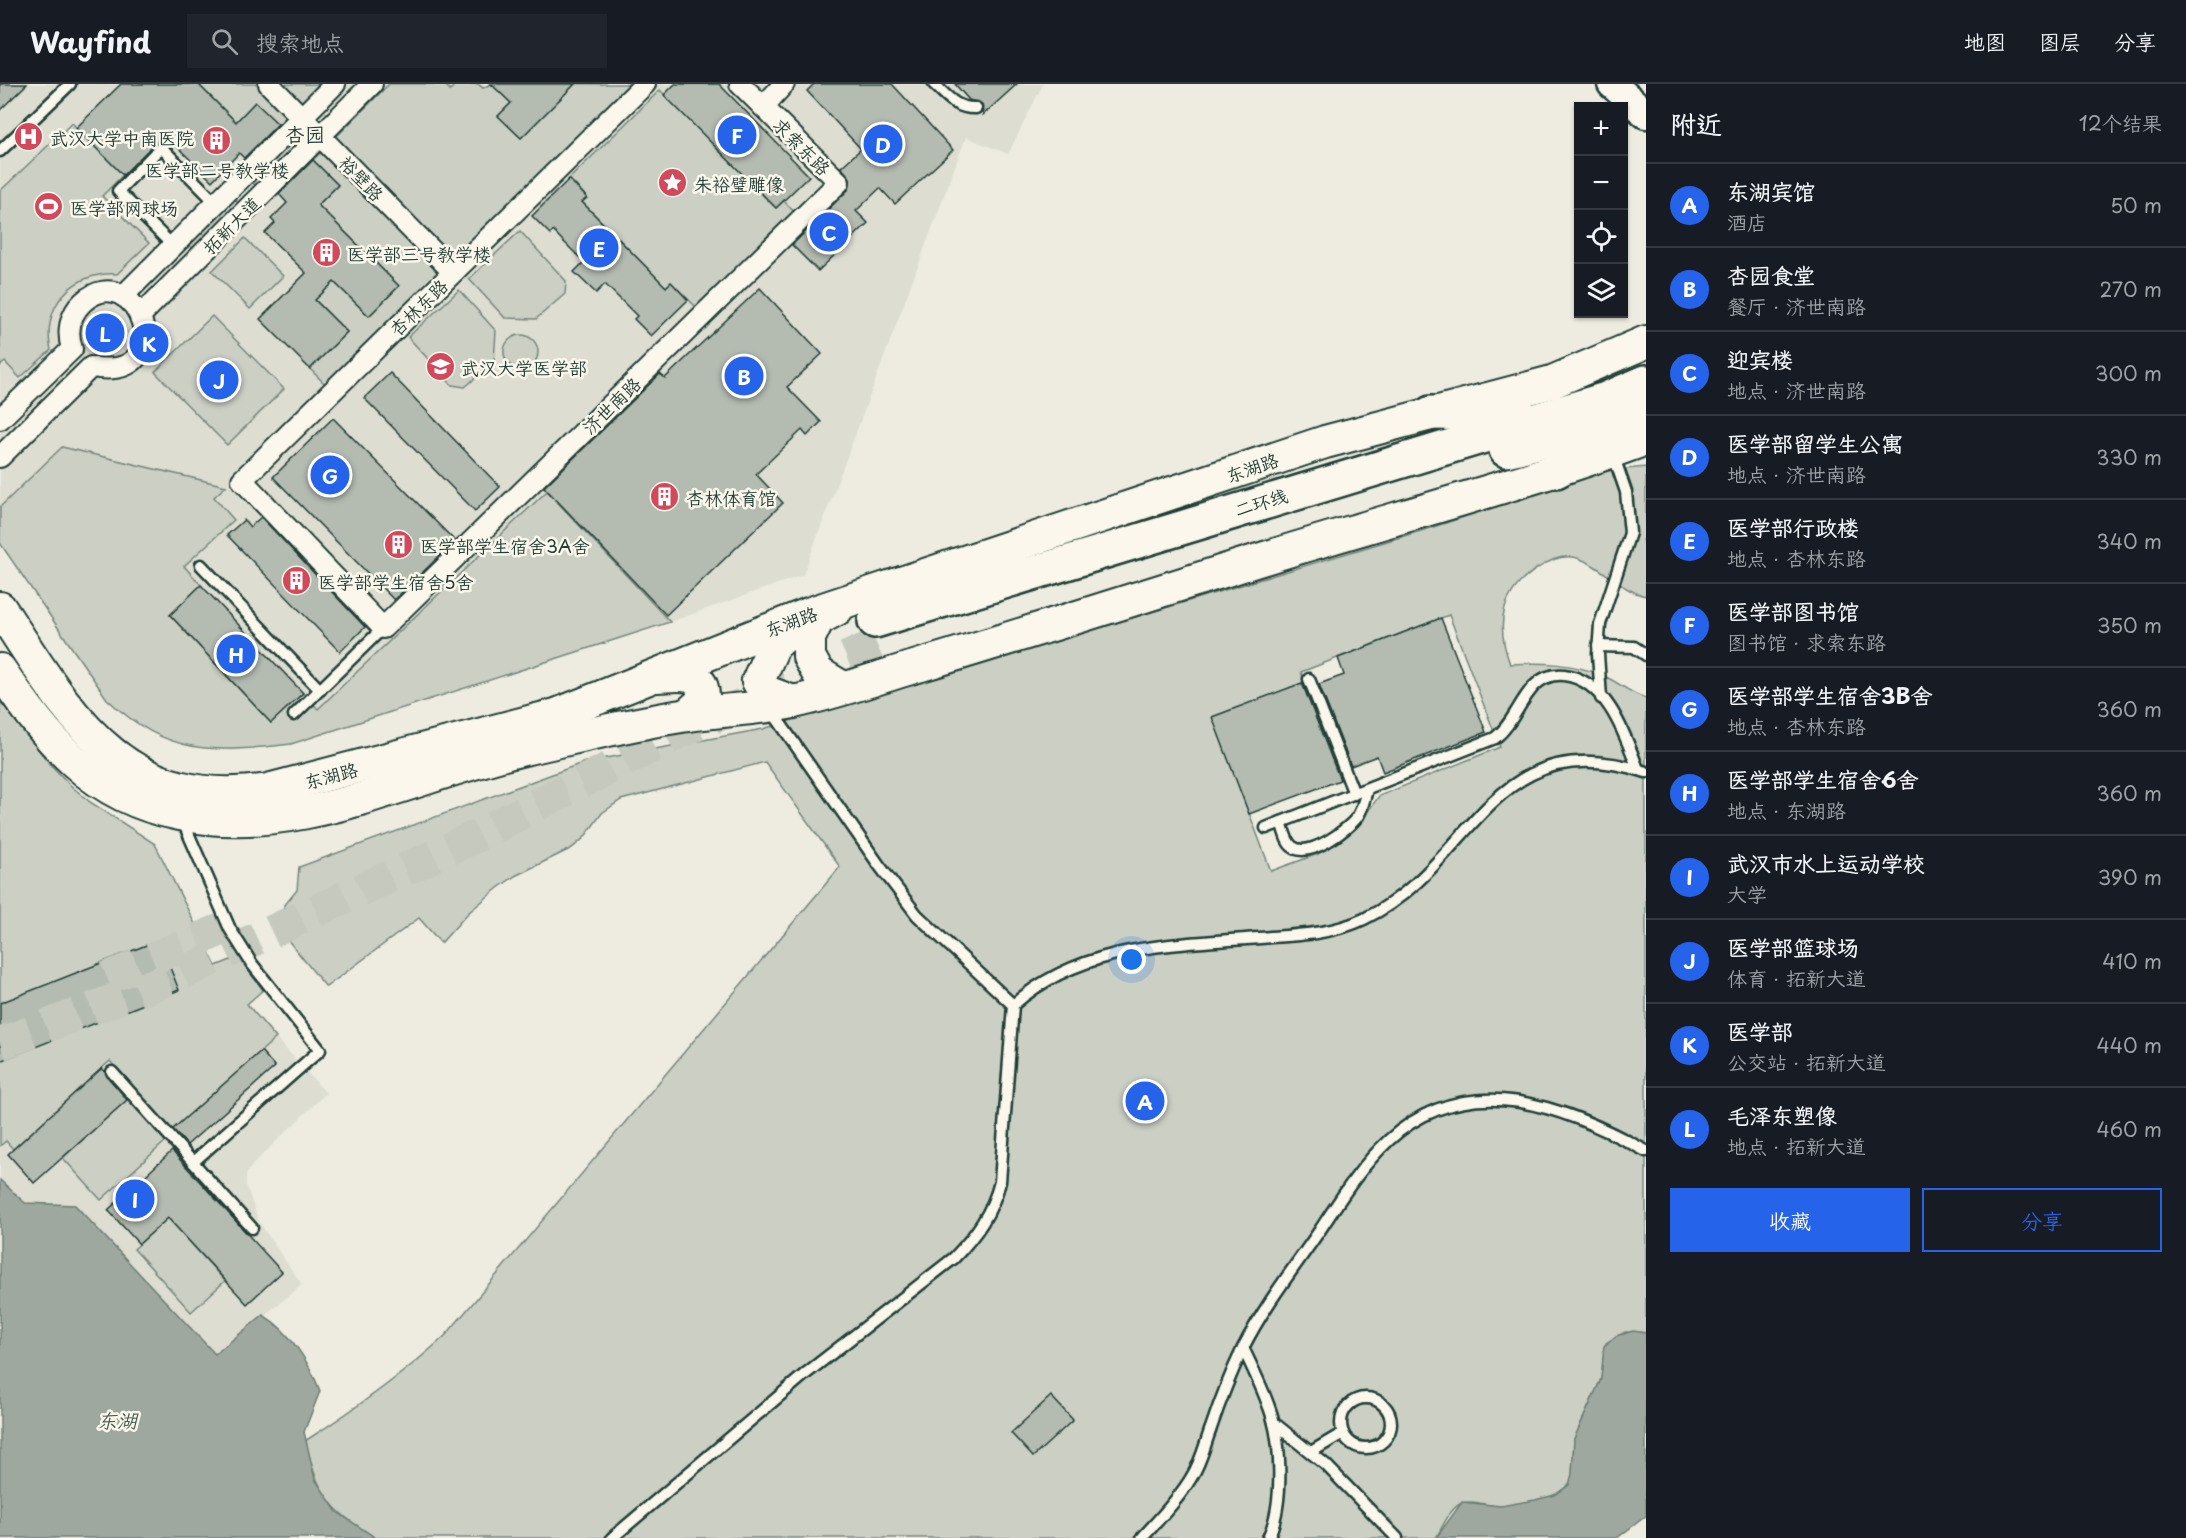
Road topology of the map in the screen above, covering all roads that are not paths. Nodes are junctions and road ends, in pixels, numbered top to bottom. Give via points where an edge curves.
1 (70, 84) edge
2 (269, 84) edge
3 (334, 84) edge
4 (372, 84) edge
5 (645, 84) edge
6 (740, 84) edge
7 (784, 84) edge
8 (934, 84) edge
9 (1612, 84) edge
10 (763, 107) junction
11 (976, 108) dead end
12 (1646, 114) edge
13 (302, 117) junction
14 (321, 135) junction
15 (2, 146) edge
16 (839, 182) joint
17 (245, 193) junction
18 (216, 202) junction
19 (173, 246) junction
20 (453, 272) junction
21 (123, 296) junction
22 (141, 315) junction
23 (1646, 342) edge
24 (1646, 382) edge
25 (1606, 399) junction
26 (1646, 410) edge
27 (1431, 413) junction
28 (0, 419) edge
29 (1646, 419) edge
30 (1646, 439) edge
31 (1612, 451) junction
32 (0, 457) edge
33 (1556, 471) junction
34 (201, 565) dead end
35 (0, 608) edge
36 (811, 613) junction
37 (871, 620) junction
38 (383, 628) junction
39 (1598, 646) junction
40 (1646, 656) edge
41 (692, 659) junction
42 (0, 670) edge
43 (648, 676) junction
44 (1309, 679) dead end
45 (843, 688) junction
46 (320, 690) junction
47 (1601, 698) junction
48 (766, 699) junction
49 (294, 715) dead end
50 (687, 715) junction
51 (1642, 770) edge
52 (1367, 789) junction
53 (1354, 794) junction
54 (180, 814) junction
55 (1281, 822) junction
56 (1266, 828) dead end
57 (1013, 1005) junction
58 (112, 1072) dead end
59 (1646, 1150) edge
60 (193, 1162) junction
61 (252, 1228) dead end
62 (1243, 1348) junction
63 (1274, 1423) junction
64 (1343, 1433) junction
65 (1311, 1452) junction
66 (612, 1538) edge
67 (1142, 1538) edge
68 (1268, 1538) edge
69 (1397, 1538) edge

1 - 15 lane
2 - 13 street, 裕壁路
3 - 13 street, 拓新大道
4 - 14 street, 拓新大道
5 - 20 street, 杏林东路
6 - 10 street, 求索东路
7 - 10 street
8 - 11 lane via 957,105
9 - 12 main road
10 - 16 street, 求索东路
13 - 14 street, 裕壁路
13 - 17 street, 拓新大道
14 - 17 street, 拓新大道
14 - 20 street, 裕壁路
16 - 38 street, 济世南路
17 - 18 street, 拓新大道
17 - 22 street, 拓新大道
18 - 19 street, 拓新大道
18 - 19 lane via 161,147 118,191
19 - 21 street, 拓新大道
20 - 38 street, 杏林东路 via 242,480
21 - 22 street
21 - 28 street via 97,294 78,307 70,324 72,350
22 - 32 street via 144,339 136,357 120,368 91,367
23 - 27 main road, 东湖路 via 1552,382
24 - 25 highway, 二环线
25 - 27 highway via 1493,414
25 - 37 highway, 二环线
26 - 37 highway, 二环线 via 1604,426
27 - 37 main road, 东湖路 via 1325,442
29 - 33 highway
30 - 31 main road, 东湖路
31 - 33 main road, 东湖路
31 - 39 lane via 1626,492 1630,532 1604,609
33 - 45 main road, 东湖路 via 1424,508
34 - 46 lane
35 - 43 main road, 东湖路 via 74,717 106,750 146,776 216,792 288,786 556,715
36 - 37 main road, 东湖路
36 - 41 main road, 东湖路
36 - 48 main road via 774,645
37 - 45 main road via 818,619 809,638 809,657 818,673
38 - 46 lane
39 - 40 lane via 1634,647
39 - 47 lane
41 - 43 main road, 东湖路
41 - 48 main road via 743,670
42 - 54 main road, 东湖路 via 42,728 86,774 135,802
43 - 50 main road via 690,674 698,681 704,690 703,700
44 - 53 lane
45 - 48 main road, 东湖路
46 - 49 lane
47 - 51 lane
47 - 52 lane via 1575,678 1547,678 1535,685 1495,738
48 - 50 main road, 东湖路
48 - 57 lane via 917,915
50 - 54 main road, 东湖路 via 519,750 306,813 247,819
51 - 57 lane via 1580,762 1544,767 1526,775 1496,796 1407,893 1351,925 1310,934 1115,952 1048,977
52 - 53 lane
52 - 55 lane via 1353,821 1322,844 1302,850 1294,848
53 - 55 lane
54 - 60 lane via 230,929 252,964 320,1050
55 - 56 lane
57 - 66 lane via 1000,1182 994,1203 973,1238 954,1258 804,1375
58 - 60 lane
59 - 62 lane via 1580,1118 1527,1102 1480,1101 1422,1117 1390,1139 1358,1175
60 - 61 lane
62 - 63 lane
62 - 67 lane via 1192,1478
63 - 65 lane
63 - 68 lane via 1279,1480
64 - 64 lane via 1358,1447 1374,1447 1388,1434 1389,1414 1371,1399 1354,1401 1342,1413
64 - 65 lane
65 - 69 lane

